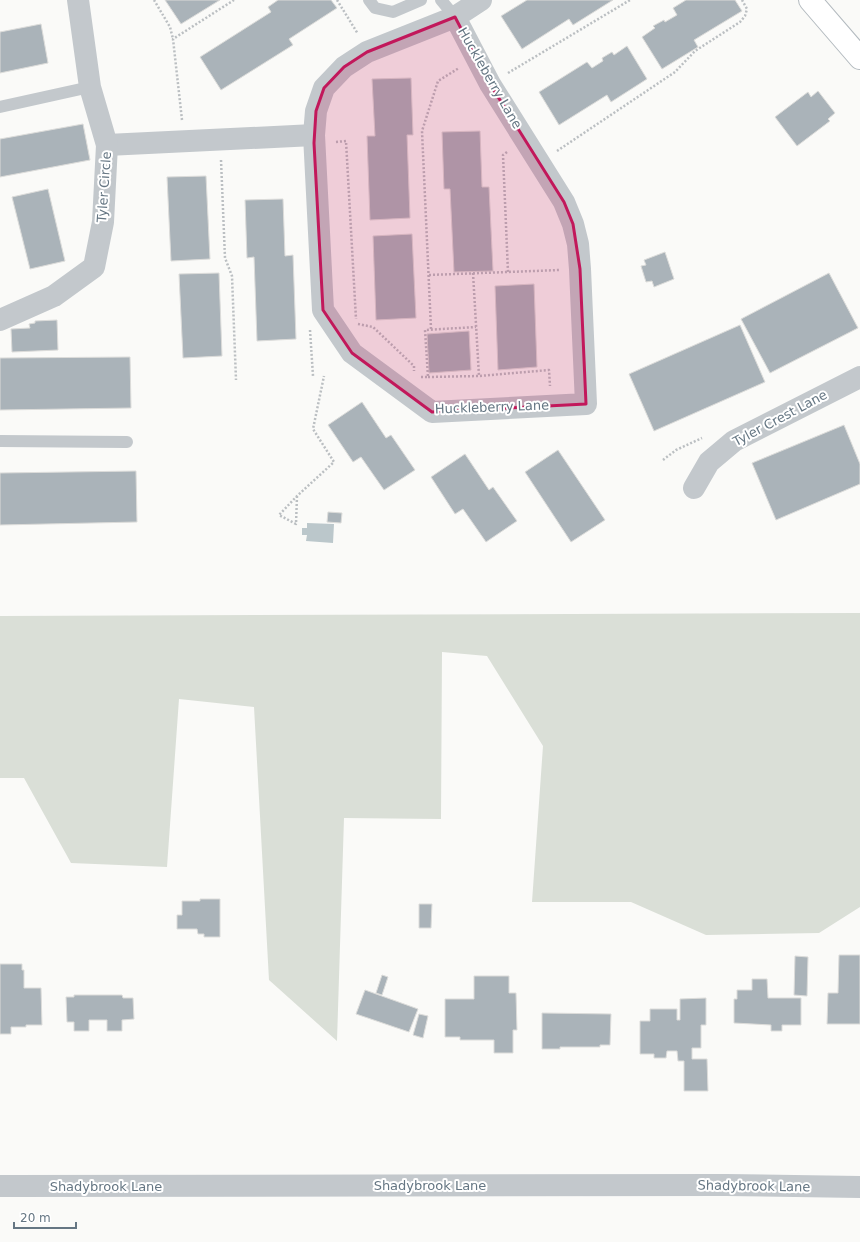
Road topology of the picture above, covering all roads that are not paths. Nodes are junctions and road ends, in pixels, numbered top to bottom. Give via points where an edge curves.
1 (78, 0) edge
2 (370, 0) edge
3 (421, 0) edge
4 (441, 0) edge
5 (481, 0) edge
6 (810, 0) edge
7 (455, 17) junction
8 (860, 58) edge
9 (90, 87) junction
10 (0, 107) edge
11 (314, 139) junction
12 (107, 145) junction
13 (0, 320) edge
14 (860, 377) edge
15 (0, 441) edge
16 (127, 442) dead end
17 (694, 488) dead end
18 (0, 1186) edge
19 (860, 1187) edge

1 - 9 street, Tyler Circle
2 - 3 lane via 375,8 393,12
4 - 7 lane
5 - 7 street, Huckleberry Lane
6 - 8 street
7 - 11 street, Huckleberry Lane via 367,52 344,67 324,88 316,111
7 - 11 street, Huckleberry Lane via 490,84 564,202 573,224 580,269 586,404 432,412 352,353 323,310
9 - 10 lane
9 - 12 street, Tyler Circle
11 - 12 street via 220,139
12 - 13 street, Tyler Circle via 103,222 94,267 54,296
14 - 17 street, Tyler Crest Lane via 734,441 709,462
15 - 16 lane
18 - 19 street, Shadybrook Lane

